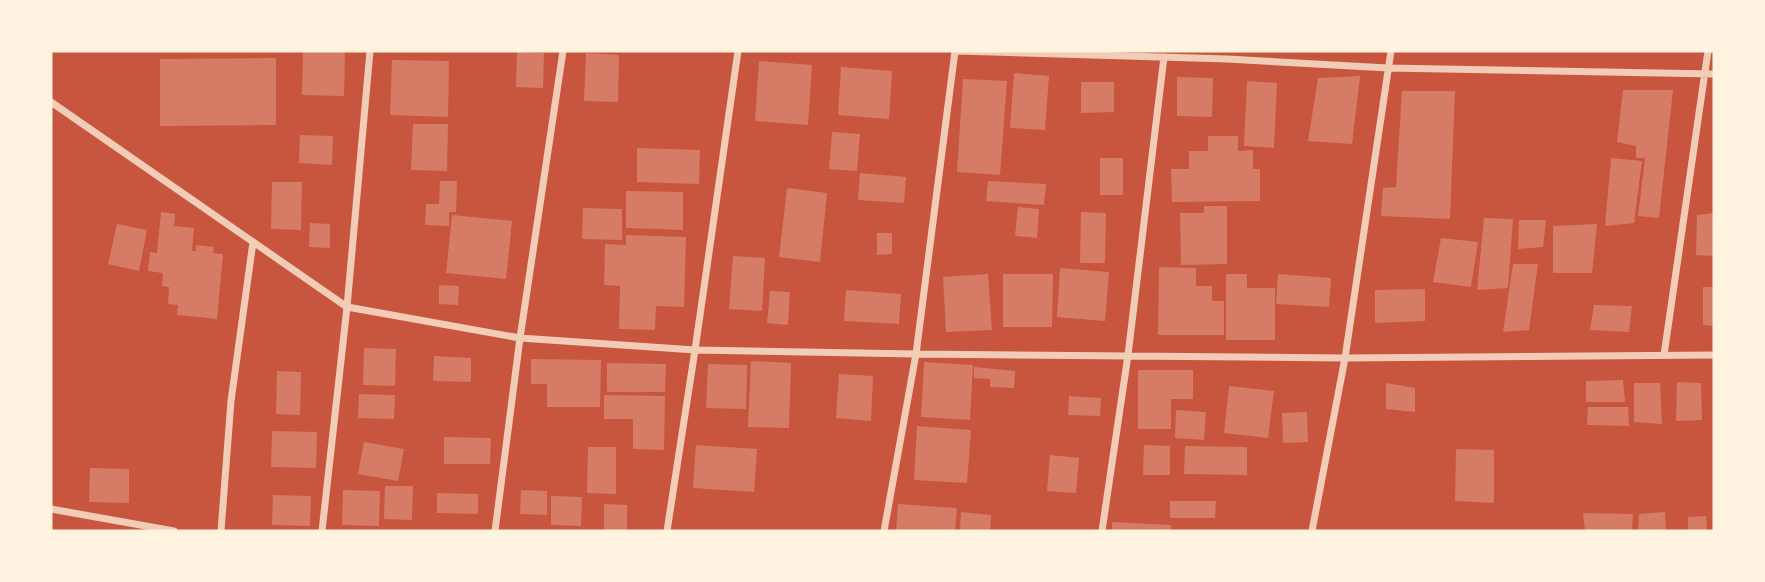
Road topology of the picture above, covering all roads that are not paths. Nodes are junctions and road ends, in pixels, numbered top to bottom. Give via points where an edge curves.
1 (370, 51) edge
2 (563, 51) edge
3 (738, 51) edge
4 (956, 51) edge
5 (1391, 51) edge
6 (1709, 51) edge
7 (1048, 52) edge
8 (1226, 55) edge
9 (1164, 57) junction
10 (1388, 68) junction
11 (1705, 74) junction
12 (1714, 74) edge
13 (51, 102) edge
14 (253, 242) junction
15 (347, 307) junction
16 (520, 338) junction
17 (695, 350) junction
18 (916, 354) junction
19 (1128, 355) junction
20 (1664, 355) junction
21 (1714, 355) edge
22 (1345, 358) junction
23 (51, 509) edge
24 (174, 531) edge
25 (220, 531) edge
26 (321, 531) edge
27 (495, 531) edge
28 (667, 531) edge
29 (884, 531) edge
30 (1102, 531) edge
31 (1312, 531) edge

1 - 15 street
2 - 16 street
3 - 17 street
4 - 7 street
4 - 18 street
5 - 10 street
6 - 11 street
7 - 9 street
8 - 9 street
8 - 10 street
9 - 19 street
10 - 11 street
10 - 22 street
11 - 12 street
11 - 20 street
13 - 14 street
14 - 15 street
14 - 25 street via 231,401
15 - 16 street
15 - 26 street
16 - 17 street
16 - 27 street
17 - 18 street
17 - 28 street
18 - 19 street
18 - 29 street
19 - 22 street
19 - 30 street
20 - 21 street
20 - 22 street
22 - 31 street
23 - 24 street

